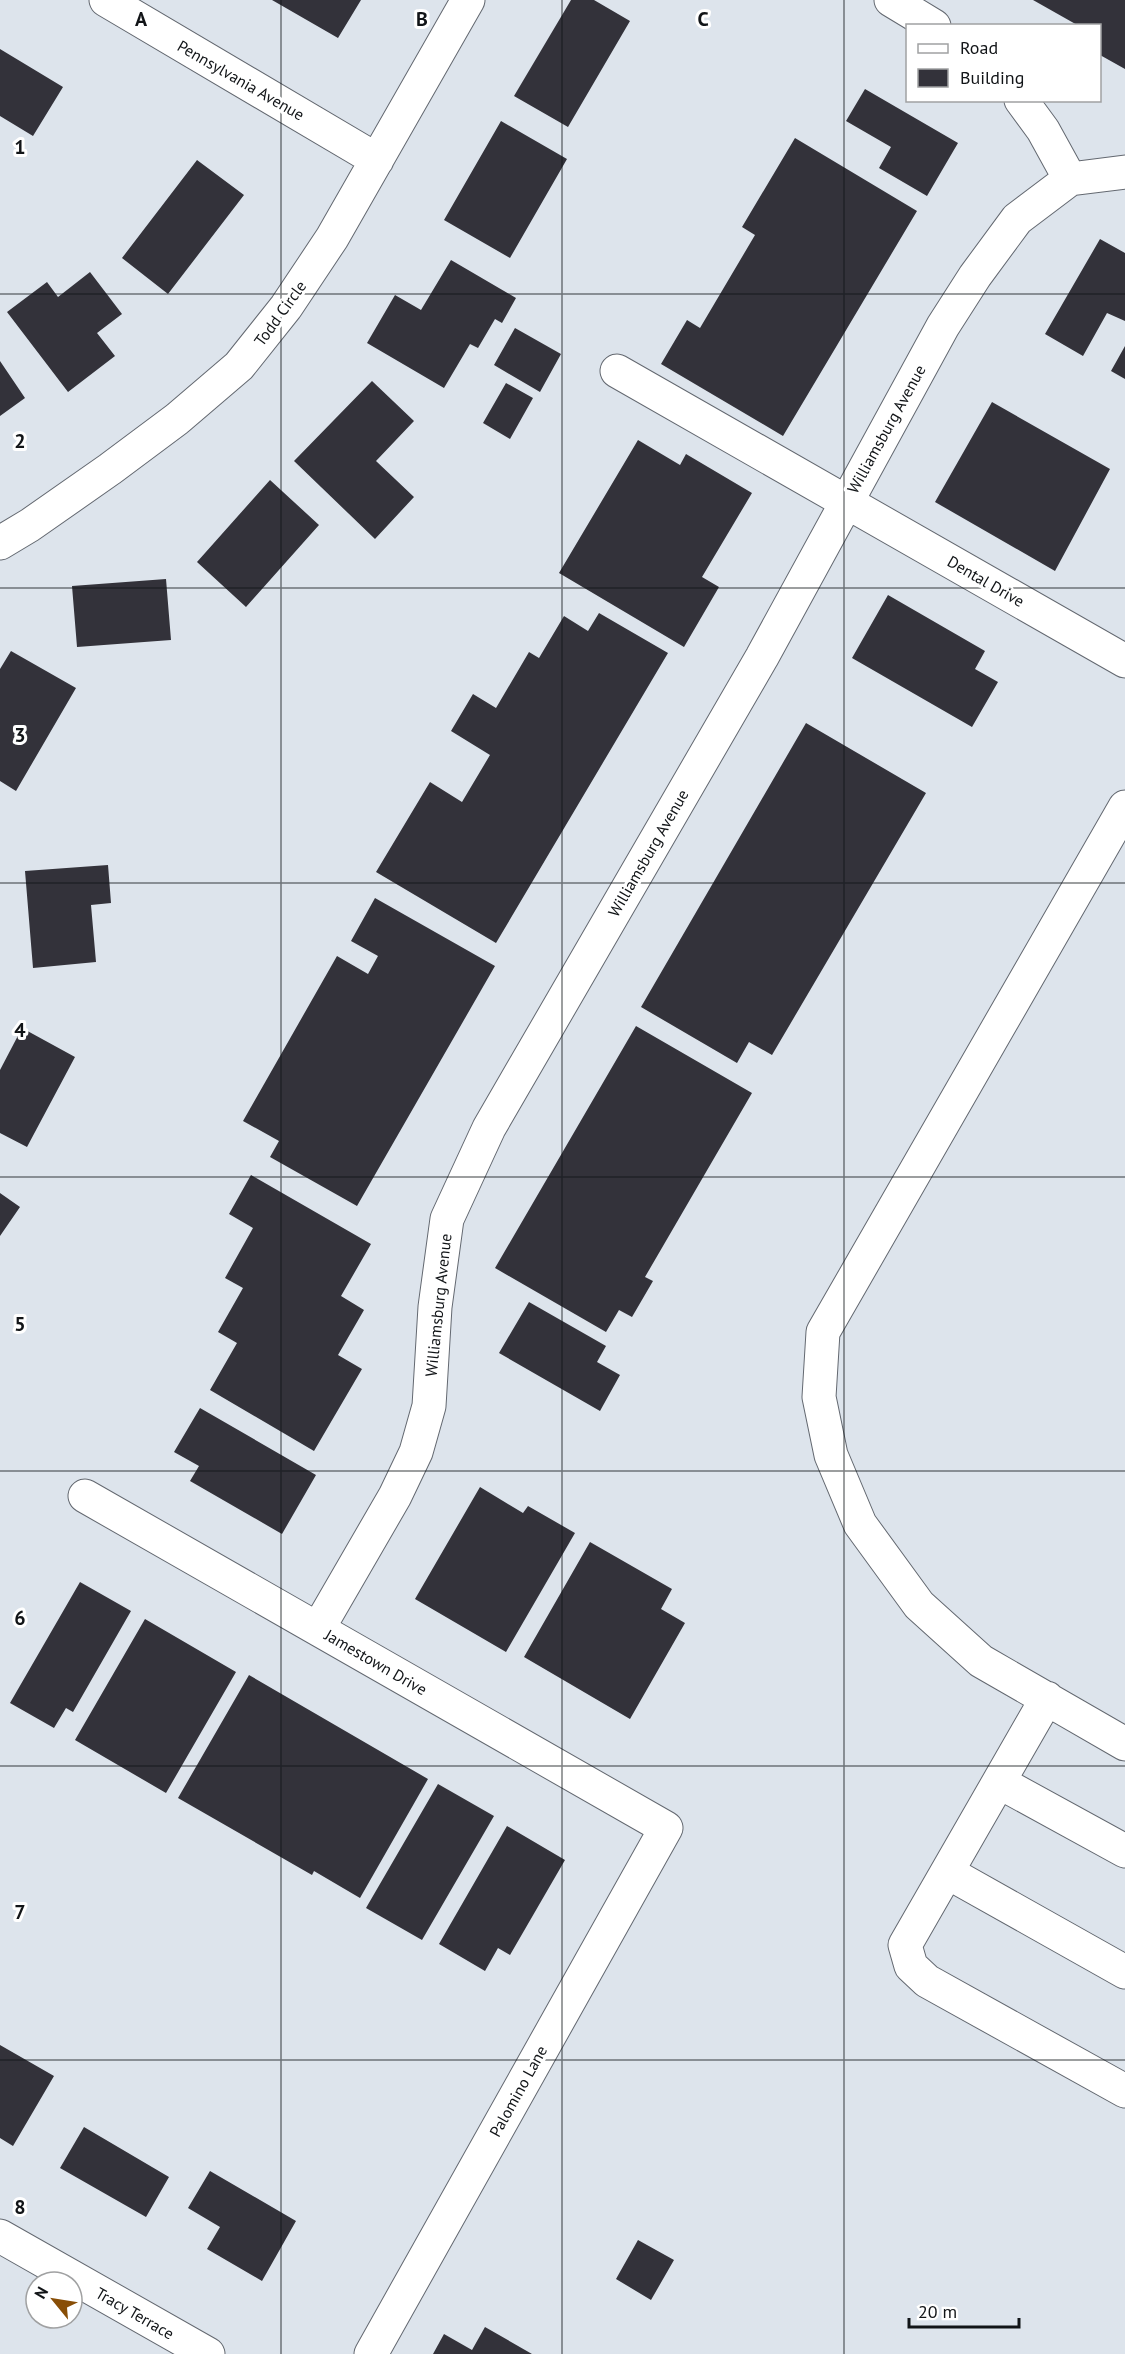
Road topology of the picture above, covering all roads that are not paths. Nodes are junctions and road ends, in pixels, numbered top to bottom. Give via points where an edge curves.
1 (105, 0) edge
2 (468, 0) edge
3 (891, 0) edge
4 (931, 24) edge
5 (1022, 102) edge
6 (377, 160) junction
7 (1125, 172) edge
8 (1070, 179) junction
9 (617, 371) dead end
10 (847, 502) junction
11 (0, 543) edge
12 (1125, 661) edge
13 (1125, 807) edge
14 (85, 1496) dead end
15 (318, 1629) junction
16 (1047, 1698) junction
17 (1125, 1744) edge
18 (999, 1782) junction
19 (666, 1828) joint
20 (1125, 1851) edge
21 (947, 1872) junction
22 (1125, 1972) edge
23 (1125, 2091) edge
24 (0, 2236) edge
25 (208, 2354) edge
26 (371, 2354) edge

1 - 6 street, Pennsylvania Avenue
2 - 6 street, Todd Circle
3 - 4 street
5 - 8 street
6 - 11 street, Todd Circle via 286,307 239,366 110,469
7 - 8 street, Williamsburg Avenue
8 - 10 street, Williamsburg Avenue via 1017,219 975,276 943,326
9 - 10 street, Dental Drive
10 - 12 street, Dental Drive
10 - 15 street, Williamsburg Avenue via 762,657 489,1128 447,1220 435,1307 429,1406 416,1452
13 - 16 street via 823,1332 819,1397 831,1455 860,1524 919,1605 981,1661
14 - 15 street, Jamestown Drive
15 - 19 street, Jamestown Drive
16 - 17 street
16 - 18 street
18 - 20 street
18 - 21 street
19 - 26 street, Palomino Lane
21 - 22 street
21 - 23 street via 905,1945 911,1966 927,1981
24 - 25 street, Tracy Terrace

